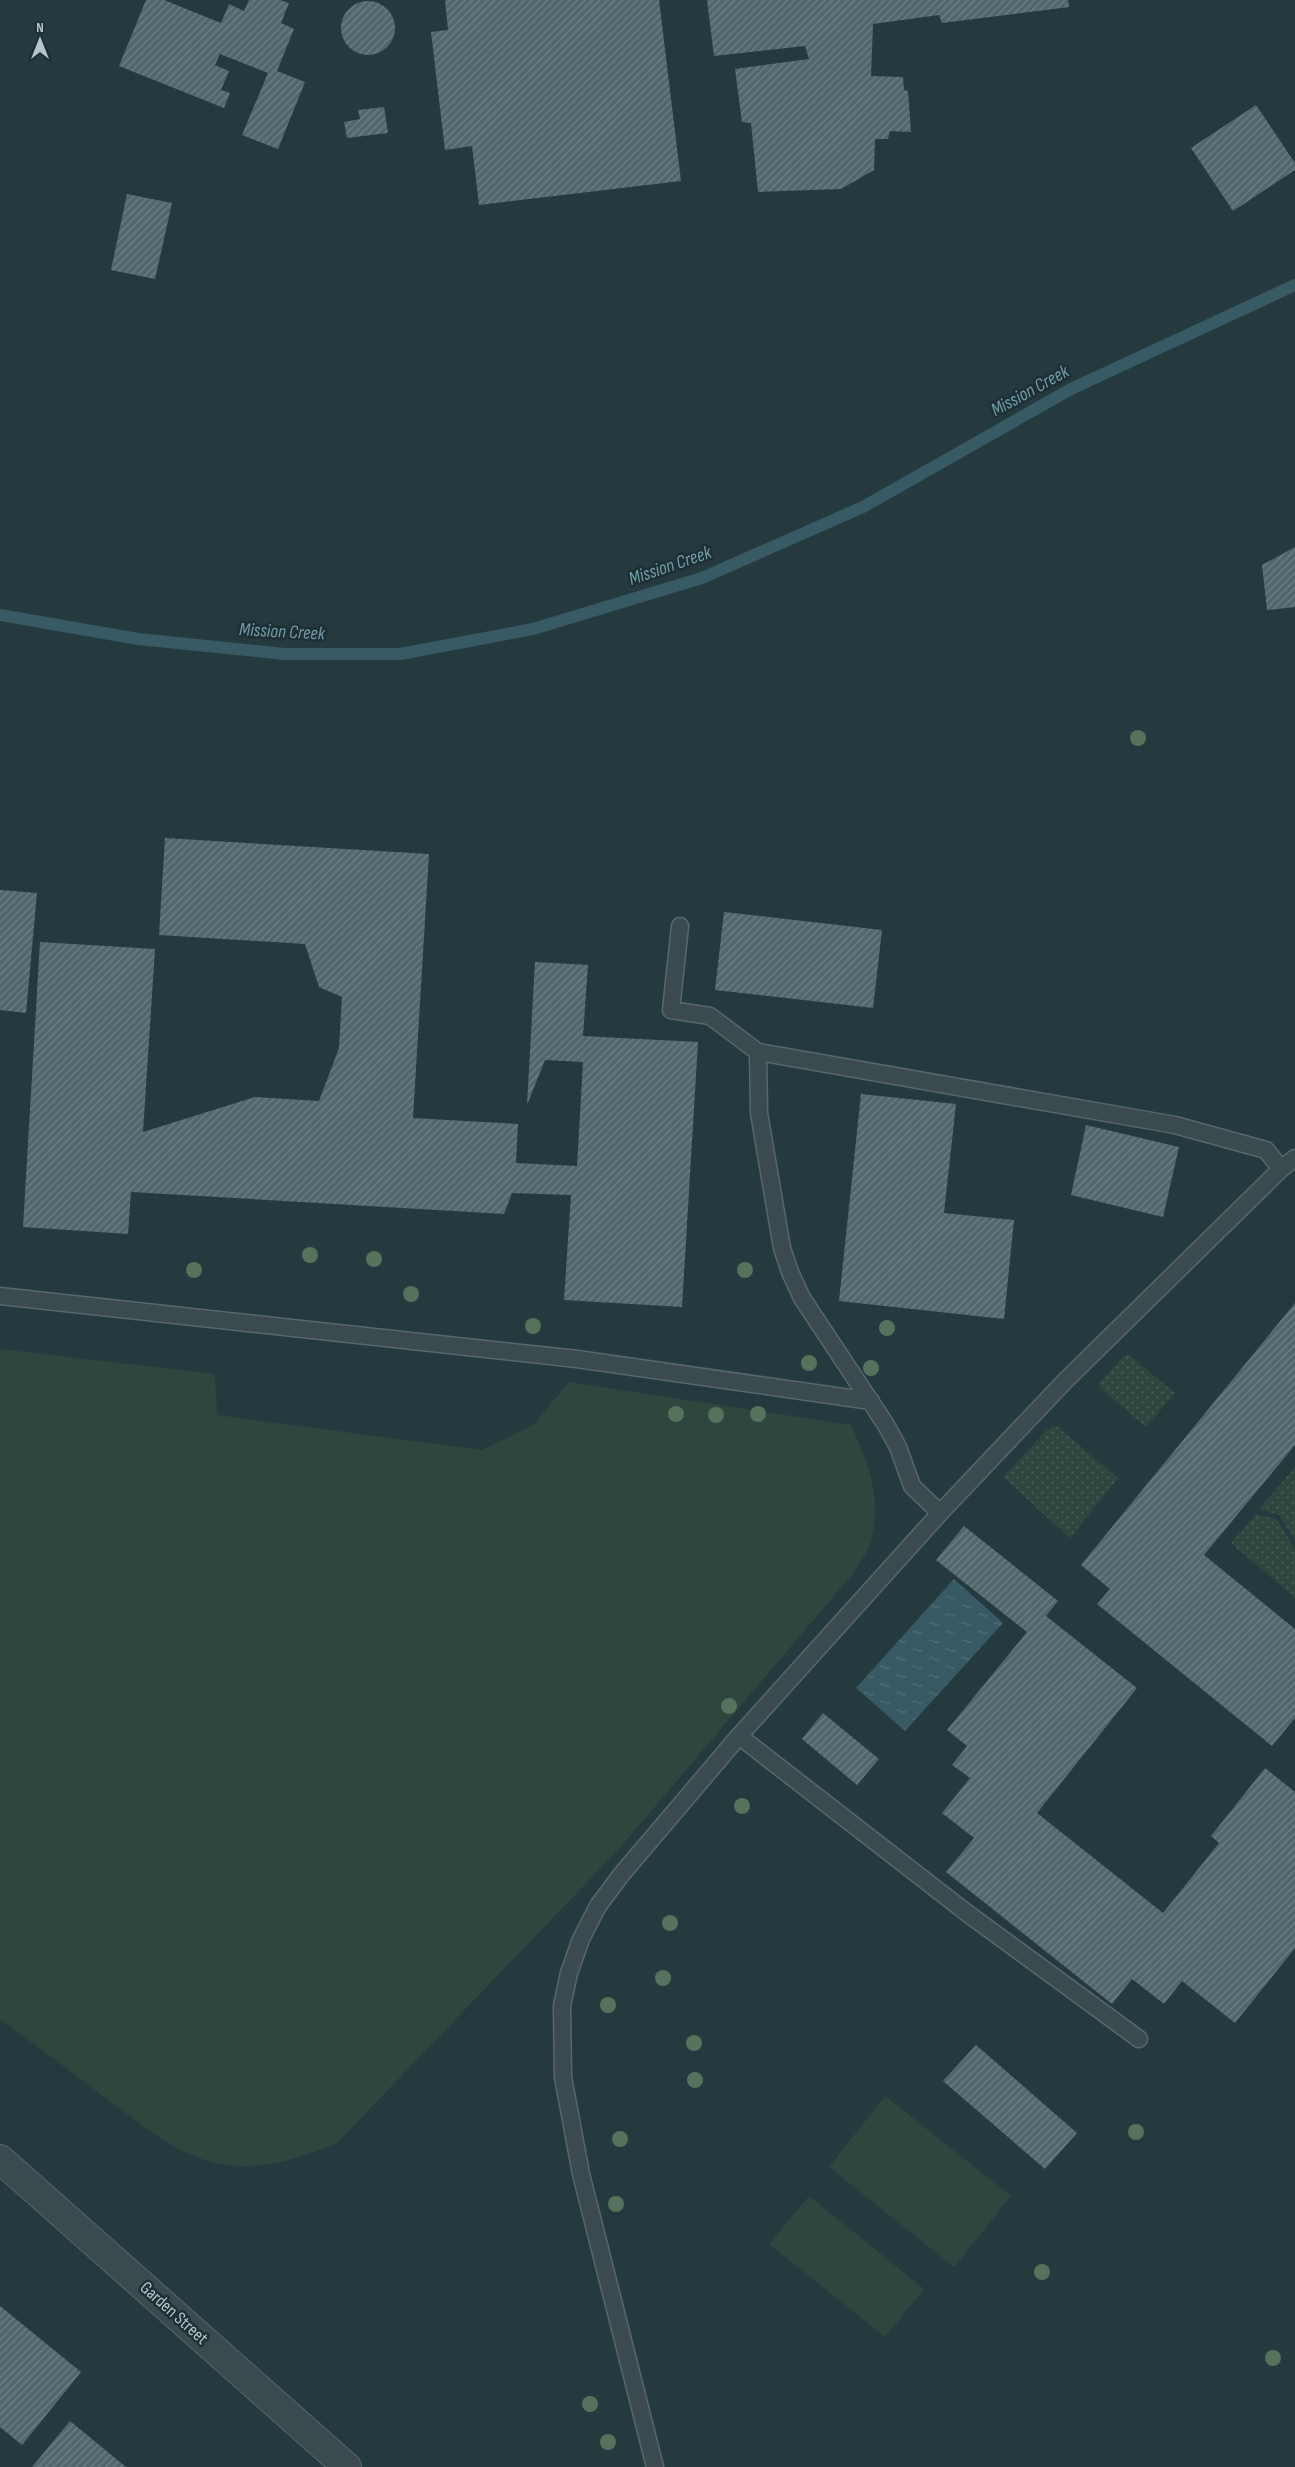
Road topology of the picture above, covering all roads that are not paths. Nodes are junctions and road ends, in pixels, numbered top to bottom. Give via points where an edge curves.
1 (680, 926) dead end
2 (758, 1052) junction
3 (1295, 1158) edge
4 (1281, 1168) junction
5 (0, 1296) edge
6 (871, 1401) junction
7 (940, 1513) junction
8 (740, 1736) junction
9 (1138, 2039) dead end
10 (0, 2159) edge
11 (347, 2467) edge
12 (656, 2467) edge

1 - 2 lane via 672,1010 710,1016
2 - 4 lane via 1176,1125 1266,1150
2 - 6 lane via 759,1113 782,1248 802,1298
3 - 4 lane
4 - 7 lane via 1065,1381
5 - 6 lane via 576,1360
6 - 7 lane via 898,1447 912,1486
7 - 8 lane
8 - 9 lane via 967,1913
8 - 12 lane via 598,1906 575,1956 562,2006 563,2077 568,2114
10 - 11 street, Garden Street

